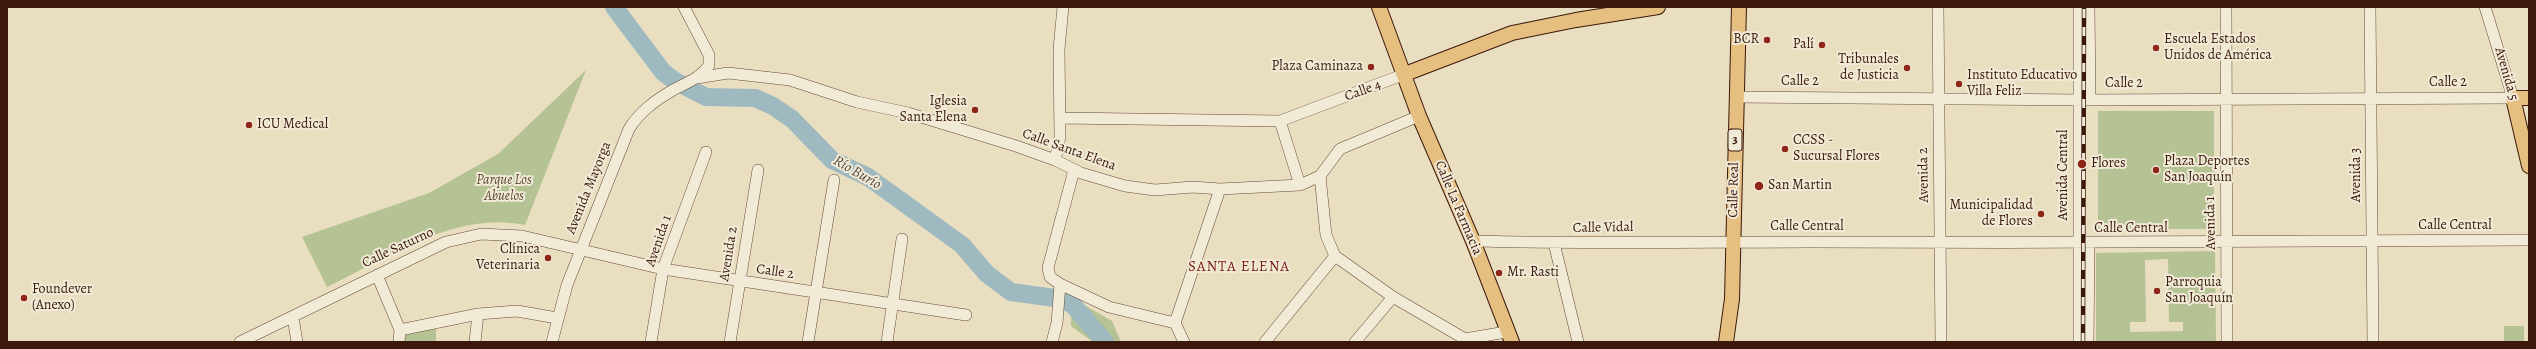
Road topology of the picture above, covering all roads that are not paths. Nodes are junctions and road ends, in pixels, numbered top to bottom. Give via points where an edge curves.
1 (684, 7) edge
2 (1063, 7) edge
3 (1379, 7) edge
4 (1658, 7) edge
5 (1733, 7) edge
6 (1739, 7) edge
7 (1938, 7) edge
8 (2079, 7) edge
9 (2089, 7) edge
10 (2226, 7) edge
11 (2370, 7) edge
12 (2485, 7) edge
13 (1737, 38) junction
14 (709, 55) junction
15 (728, 73) junction
16 (1405, 74) junction
17 (697, 78) junction
18 (1736, 97) junction
19 (1938, 98) junction
20 (2226, 98) junction
21 (2371, 98) junction
22 (2513, 98) junction
23 (2529, 98) edge
24 (2078, 99) junction
25 (2090, 100) junction
26 (1419, 116) junction
27 (1060, 118) junction
28 (1280, 121) junction
29 (2525, 133) edge
30 (706, 152) dead end
31 (1055, 160) junction
32 (2529, 166) edge
33 (758, 170) dead end
34 (1074, 170) junction
35 (1320, 176) junction
36 (834, 180) dead end
37 (1300, 185) junction
38 (1220, 190) junction
39 (902, 239) dead end
40 (2529, 240) edge
41 (1472, 241) junction
42 (1734, 242) junction
43 (1940, 242) junction
44 (2372, 242) junction
45 (1554, 243) junction
46 (2084, 243) junction
47 (2225, 244) junction
48 (580, 250) junction
49 (1335, 256) junction
50 (663, 269) junction
51 (377, 275) junction
52 (740, 282) junction
53 (1061, 288) junction
54 (815, 293) junction
55 (1393, 298) junction
56 (893, 304) junction
57 (478, 314) junction
58 (966, 315) dead end
59 (292, 317) junction
60 (557, 318) junction
61 (1175, 323) junction
62 (400, 330) junction
63 (1509, 337) edge
64 (240, 342) edge
65 (298, 342) edge
66 (399, 342) edge
67 (476, 342) edge
68 (552, 342) edge
69 (651, 342) edge
70 (730, 342) edge
71 (808, 342) edge
72 (887, 342) edge
73 (1052, 342) edge
74 (1184, 342) edge
75 (1265, 342) edge
76 (1355, 342) edge
77 (1578, 342) edge
78 (1726, 342) edge
79 (1941, 342) edge
80 (2079, 342) edge
81 (2088, 342) edge
82 (2226, 342) edge
83 (2373, 342) edge

1 - 14 street
2 - 27 street via 1059,49
3 - 16 main road, Calle La Farmacia
4 - 16 main road, Calle 4 via 1512,33
5 - 13 main road, Calle Real / 3
6 - 13 main road, Calle Real / 3
7 - 19 street, Avenida 2
8 - 24 street, Avenida Central
9 - 25 street
10 - 20 street, Avenida 1
11 - 21 street, Avenida 3
12 - 22 street, Avenida 5
13 - 18 main road, Calle Real / 3
14 - 15 street
14 - 17 street via 709,65
15 - 17 street, Calle Santa Elena
15 - 31 street, Calle Santa Elena via 790,80 857,102 908,113
16 - 26 main road, Calle La Farmacia
16 - 28 street, Calle 4
17 - 48 street, Avenida Mayorga via 648,106 636,118 629,129
18 - 19 street, Calle 2
18 - 42 main road, Calle Real / 3
19 - 24 street, Calle 2
19 - 43 street, Avenida 2
20 - 21 street, Calle 2
20 - 25 street, Calle 2
20 - 47 street, Avenida 1
21 - 22 street, Calle 2
21 - 44 street, Avenida 3
22 - 23 main road
22 - 29 main road, Avenida 5
24 - 25 street, Calle 2
24 - 46 street, Avenida Central
26 - 35 street, Calle Santa Elena via 1340,149
26 - 41 main road, Calle La Farmacia
27 - 28 street, Calle 4
27 - 31 street via 1059,147
28 - 37 street
29 - 32 main road, Avenida 5
30 - 50 street, Avenida 1
31 - 34 street, Calle Santa Elena
33 - 52 street, Avenida 2
34 - 38 street, Calle Santa Elena via 1125,186 1147,189 1193,187
34 - 53 street via 1048,268 1050,276
35 - 37 street, Calle Santa Elena
35 - 49 street via 1326,235
36 - 54 street
37 - 38 street, Calle Santa Elena
38 - 61 street
39 - 56 street
40 - 44 street, Calle Central
41 - 45 street, Calle Vidal
41 - 63 main road, Calle La Farmacia
42 - 43 street, Calle Central
42 - 45 street, Calle Vidal
42 - 78 main road, Calle Real / 3 via 1732,299
43 - 46 street, Calle Central
43 - 79 street, Avenida 2
44 - 47 street, Calle Central
44 - 83 street, Avenida 3
45 - 77 street
46 - 47 street, Calle Central
46 - 80 street, Avenida Central
46 - 81 street, Avenida Central
47 - 82 street, Avenida 1
48 - 50 street, Calle 2
48 - 51 street, Calle Saturno via 522,236 481,234 446,242
48 - 60 street, Avenida Mayorga
49 - 55 street
49 - 75 street
50 - 52 street, Calle 2
50 - 69 street, Avenida 1
51 - 59 street, Calle Saturno
51 - 62 street
52 - 54 street, Calle 2
52 - 70 street, Avenida 2
53 - 61 street via 1109,307
53 - 73 street
54 - 56 street, Calle 2
54 - 71 street
55 - 63 street via 1465,339
55 - 76 street
56 - 58 street, Calle 2
56 - 72 street
57 - 60 street via 518,311
57 - 62 street
57 - 67 street
59 - 64 street, Calle Saturno
59 - 65 street
60 - 68 street, Avenida Mayorga
61 - 74 street
62 - 66 street

